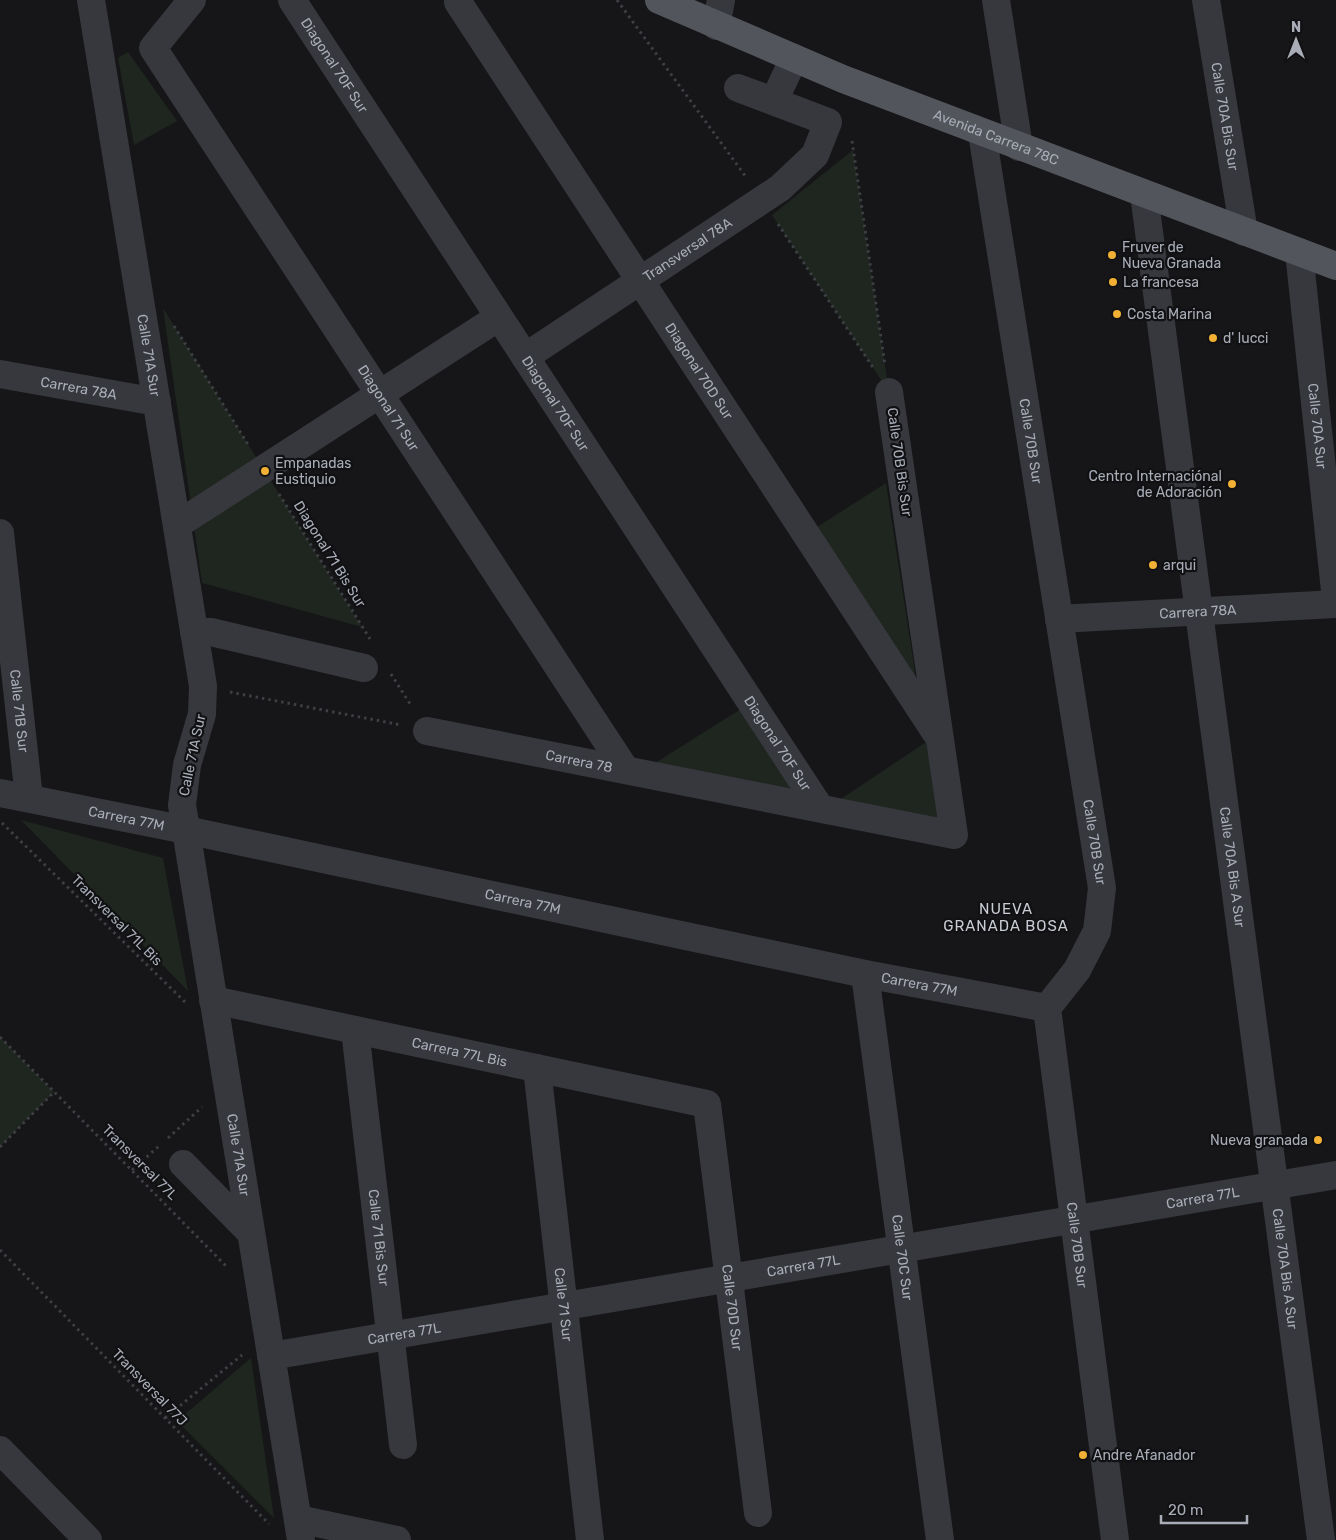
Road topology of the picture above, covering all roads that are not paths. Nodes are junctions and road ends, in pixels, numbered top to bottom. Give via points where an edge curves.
1 (192, 0) edge
2 (292, 0) edge
3 (659, 0) edge
4 (996, 0) edge
5 (1206, 0) edge
6 (458, 2) dead end
7 (95, 3) edge
8 (719, 13) edge
9 (794, 58) junction
10 (738, 88) dead end
11 (774, 101) junction
12 (982, 133) junction
13 (1020, 147) junction
14 (1144, 194) junction
15 (1244, 232) junction
16 (1299, 252) junction
17 (1336, 266) edge
18 (640, 281) junction
19 (499, 317) junction
20 (525, 357) junction
21 (0, 374) edge
22 (889, 392) road end
23 (379, 394) junction
24 (157, 402) junction
25 (177, 525) junction
26 (0, 534) edge
27 (1336, 602) edge
28 (1199, 611) junction
29 (1059, 619) junction
30 (194, 632) junction
31 (377, 670) road end
32 (427, 731) road end
33 (941, 742) junction
34 (625, 769) junction
35 (0, 792) edge
36 (28, 798) junction
37 (820, 808) junction
38 (186, 830) junction
39 (954, 835) joint
40 (865, 974) junction
41 (213, 1000) junction
42 (1047, 1008) junction
43 (355, 1030) junction
44 (537, 1068) junction
45 (707, 1104) joint
46 (183, 1164) dead end
47 (1336, 1174) edge
48 (1275, 1186) junction
49 (1074, 1220) junction
50 (251, 1232) junction
51 (901, 1249) junction
52 (728, 1279) junction
53 (564, 1306) junction
54 (390, 1336) junction
55 (269, 1345) junction
56 (403, 1445) dead end
57 (0, 1450) edge
58 (758, 1513) dead end
59 (299, 1529) edge
60 (88, 1540) edge
61 (397, 1540) edge
62 (590, 1540) edge
63 (940, 1540) edge
64 (1115, 1540) edge
65 (1321, 1540) edge

1 - 23 street, Diagonal 71 Sur via 153,48
2 - 19 street, Diagonal 70F Sur
3 - 8 main road, Avenida Carrera 78C
4 - 13 street
5 - 15 street, Calle 70A Bis Sur
6 - 18 street, Diagonal 70D Sur
7 - 24 street, Calle 71A Sur
8 - 9 main road, Avenida Carrera 78C
9 - 11 street
9 - 12 main road, Avenida Carrera 78C
10 - 11 street
11 - 18 street, Transversal 78A via 839,127 780,188
12 - 13 main road, Avenida Carrera 78C
12 - 29 street, Calle 70B Sur
13 - 14 main road, Avenida Carrera 78C
14 - 15 main road, Avenida Carrera 78C
14 - 28 street, Calle 70A Bis A Sur
15 - 16 main road, Avenida Carrera 78C
16 - 17 main road, Avenida Carrera 78C
16 - 27 street, Calle 70A Sur
18 - 20 street, Transversal 78A
18 - 33 street, Diagonal 70D Sur
19 - 20 street, Diagonal 70F Sur
19 - 23 street
20 - 37 street, Diagonal 70F Sur
21 - 24 street, Carrera 78A
22 - 33 street, Calle 70B Bis Sur
23 - 25 street
23 - 34 street, Diagonal 71 Sur
24 - 25 street, Calle 71A Sur
25 - 30 street, Calle 71A Sur
26 - 36 street, Calle 71B Sur
27 - 28 street, Carrera 78A
28 - 29 street, Carrera 78A
28 - 48 street, Calle 70A Bis A Sur
29 - 42 street, Calle 70B Sur via 1102,888 1097,931 1077,970
30 - 31 street via 211,632
30 - 38 street, Calle 71A Sur via 203,686 202,714 188,766 182,805
32 - 34 street, Carrera 78
33 - 39 street, Calle 70B Bis Sur
34 - 37 street, Carrera 78
35 - 36 street, Carrera 77M
36 - 38 street, Carrera 77M
37 - 39 street, Carrera 78
38 - 40 street, Carrera 77M
38 - 41 street, Calle 71A Sur
40 - 42 street, Carrera 77M
40 - 51 street, Calle 70C Sur
41 - 43 street, Carrera 77L Bis
41 - 50 street, Calle 71A Sur
42 - 49 street, Calle 70B Sur
43 - 44 street, Carrera 77L Bis
43 - 54 street, Calle 71 Bis Sur
44 - 45 street, Carrera 77L Bis
44 - 53 street, Calle 71 Sur
45 - 52 street, Calle 70D Sur
46 - 50 street
47 - 48 street, Carrera 77L
48 - 49 street, Carrera 77L
48 - 65 street, Calle 70A Bis A Sur
49 - 51 street, Carrera 77L
49 - 64 street, Calle 70B Sur
50 - 55 street, Calle 71A Sur
51 - 52 street, Carrera 77L
51 - 63 street, Calle 70C Sur
52 - 53 street, Carrera 77L
52 - 58 street, Calle 70D Sur
53 - 54 street, Carrera 77L
53 - 62 street, Calle 71 Sur
54 - 55 street, Carrera 77L
54 - 56 street, Calle 71 Bis Sur
55 - 59 street, Calle 71A Sur
57 - 60 street
59 - 61 street

